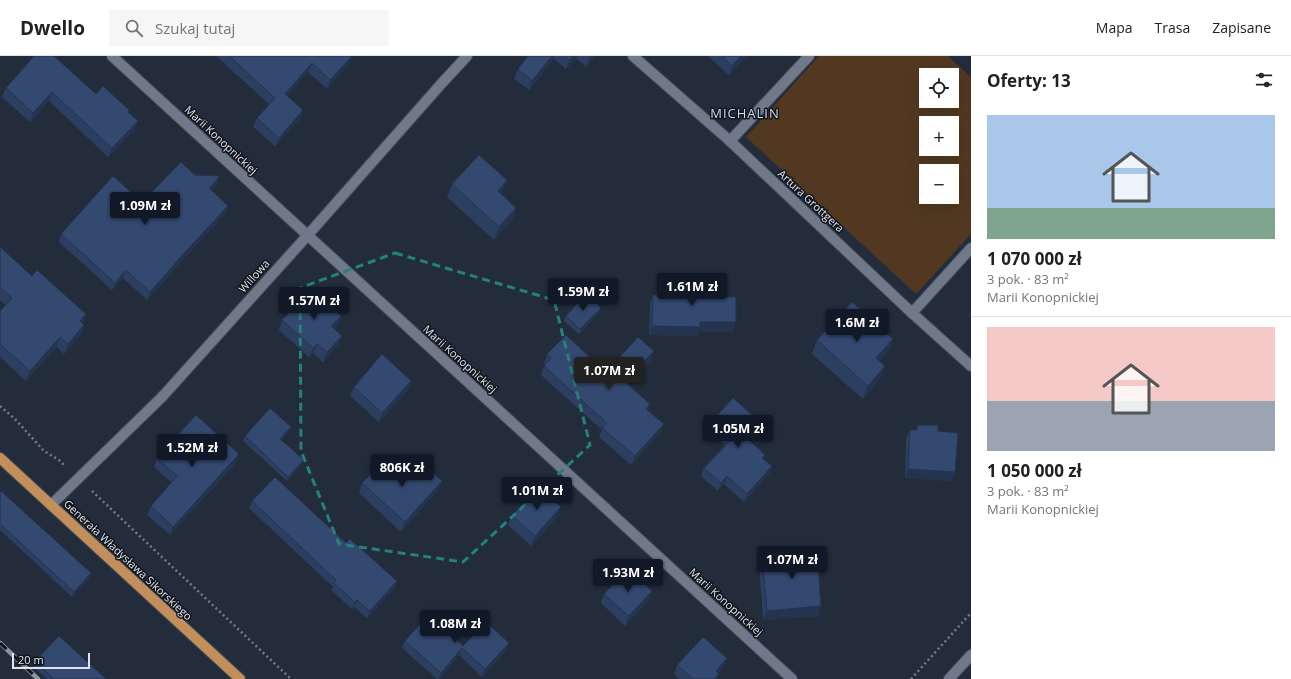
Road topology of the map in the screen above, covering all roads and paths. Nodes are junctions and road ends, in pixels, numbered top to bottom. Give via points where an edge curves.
1 (112, 56) edge
2 (467, 56) edge
3 (633, 56) edge
4 (809, 56) edge
5 (730, 141) junction
6 (307, 236) junction
7 (971, 248) edge
8 (912, 313) junction
9 (971, 366) edge
10 (0, 406) edge
11 (0, 458) edge
12 (79, 479) junction
13 (51, 505) junction
14 (971, 613) edge
15 (971, 655) edge
16 (240, 679) edge
17 (291, 679) edge
18 (792, 679) edge
19 (911, 679) edge
20 (949, 679) edge

1 - 6 street, Marii Konopnickiej
2 - 6 street, Willowa
3 - 5 street, Artura Grottgera
4 - 5 street
5 - 8 street, Artura Grottgera
6 - 12 street, Willowa via 162,397
6 - 18 street, Marii Konopnickiej
7 - 8 street
8 - 9 street, Artura Grottgera
10 - 12 path via 44,451 59,460
11 - 13 main road, Generała Władysława Sikorskiego
12 - 13 street, Willowa
12 - 17 path
13 - 16 main road, Generała Władysława Sikorskiego
14 - 19 path
15 - 20 street

